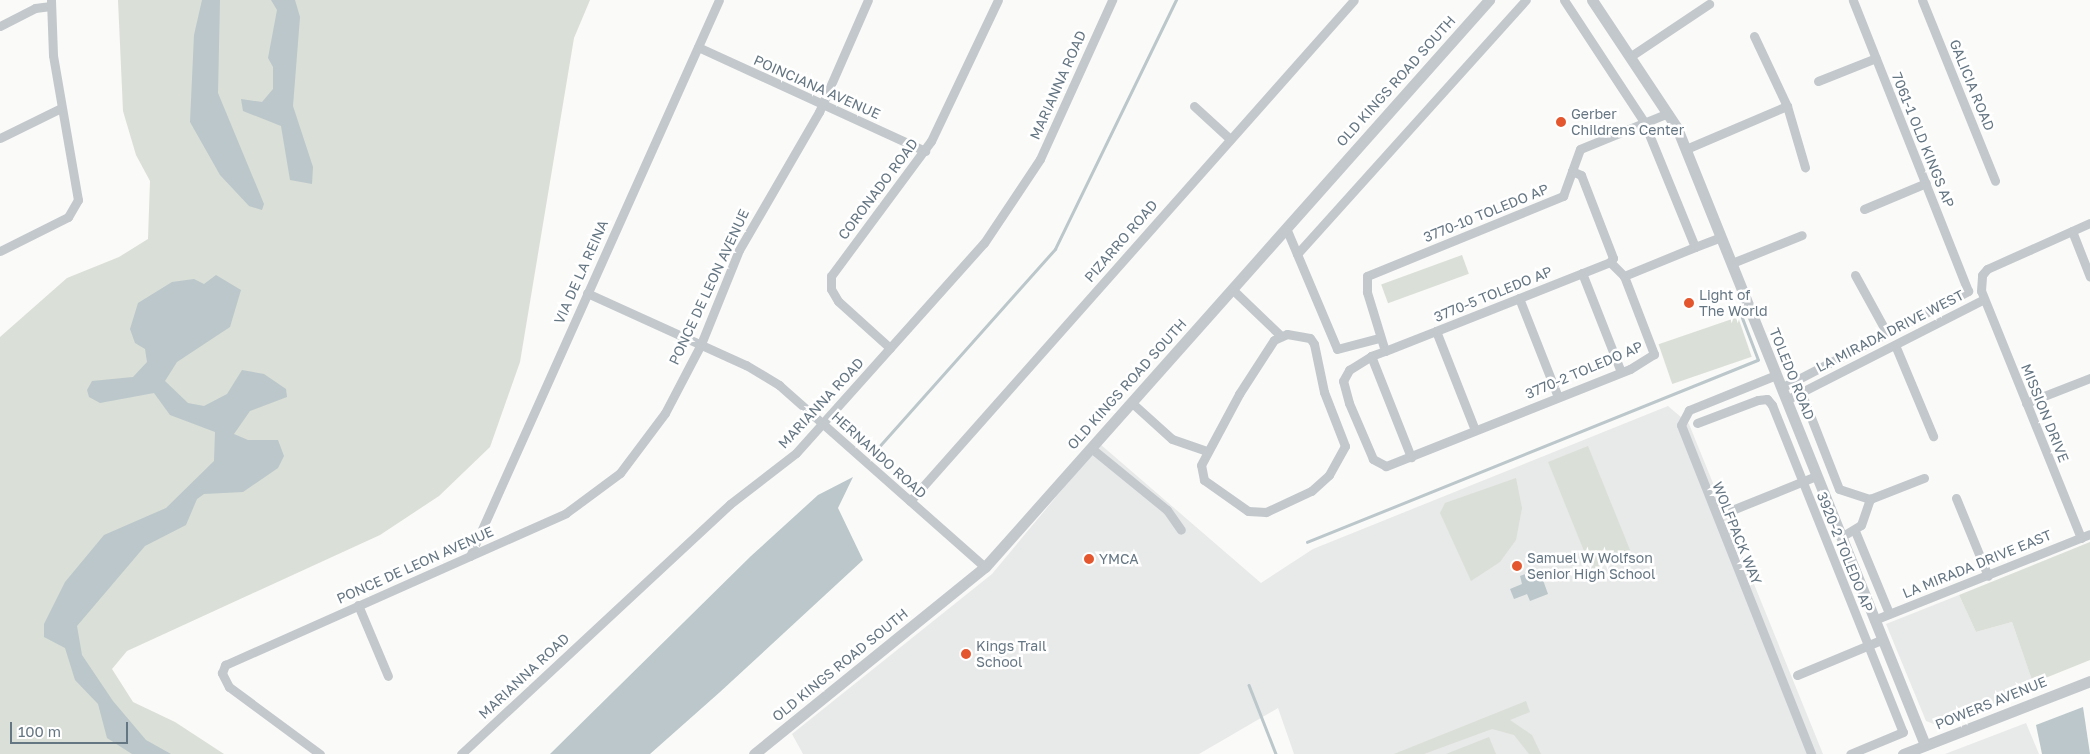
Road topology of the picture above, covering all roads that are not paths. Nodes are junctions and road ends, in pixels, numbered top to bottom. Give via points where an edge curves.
1 (719, 0) edge
2 (868, 0) edge
3 (998, 0) edge
4 (1112, 0) edge
5 (1354, 0) edge
6 (1488, 0) edge
7 (1526, 0) edge
8 (1564, 0) edge
9 (1592, 0) edge
10 (1853, 0) edge
11 (1922, 0) edge
12 (51, 3) edge
13 (1709, 4) dead end
14 (0, 26) edge
15 (1754, 36) dead end
16 (698, 47) junction
17 (1630, 56) junction
18 (1876, 58) junction
19 (1818, 81) dead end
20 (822, 104) junction
21 (1194, 106) dead end
22 (1788, 106) junction
23 (61, 108) junction
24 (1668, 113) junction
25 (1644, 122) junction
26 (0, 138) edge
27 (1230, 139) junction
28 (1686, 149) junction
29 (925, 151) junction
30 (1805, 167) dead end
31 (1572, 170) junction
32 (1995, 182) dead end
33 (1926, 183) junction
34 (1864, 209) dead end
35 (2090, 223) edge
36 (1286, 228) junction
37 (2072, 231) junction
38 (1802, 235) dead end
39 (1721, 237) junction
40 (1695, 247) junction
41 (0, 251) edge
42 (1296, 254) junction
43 (1610, 262) junction
44 (1732, 263) junction
45 (1582, 273) junction
46 (1624, 276) junction
47 (1855, 276) dead end
48 (2090, 277) edge
49 (1232, 289) junction
50 (587, 293) junction
51 (1519, 298) junction
52 (1984, 299) junction
53 (1436, 332) junction
54 (1280, 335) junction
55 (1888, 335) junction
56 (1379, 338) junction
57 (701, 344) junction
58 (1895, 345) junction
59 (890, 348) junction
60 (1385, 351) junction
61 (1371, 356) junction
62 (1621, 372) junction
63 (1776, 376) junction
64 (2090, 378) edge
65 (1781, 388) junction
66 (1801, 392) junction
67 (1558, 397) junction
68 (1786, 400) junction
69 (1131, 402) junction
70 (2026, 403) junction
71 (1697, 423) dead end
72 (824, 424) junction
73 (1475, 430) junction
74 (1933, 436) dead end
75 (1091, 448) junction
76 (1206, 452) junction
77 (1411, 457) junction
78 (1816, 476) junction
79 (1924, 478) dead end
80 (1802, 481) junction
81 (1839, 489) junction
82 (1824, 496) junction
83 (1956, 498) dead end
84 (1870, 499) junction
85 (910, 501) junction
86 (1732, 510) dead end
87 (1181, 530) dead end
88 (1855, 531) junction
89 (2086, 536) edge
90 (1841, 537) junction
91 (470, 556) junction
92 (985, 567) junction
93 (1988, 576) junction
94 (358, 605) junction
95 (1889, 613) junction
96 (1874, 620) junction
97 (1881, 640) junction
98 (1868, 646) junction
99 (1796, 675) dead end
100 (388, 676) dead end
101 (2090, 681) edge
102 (1925, 745) junction
103 (320, 754) edge
104 (461, 754) edge
105 (754, 754) edge
106 (1811, 754) edge
107 (1850, 754) edge
108 (1903, 754) edge

1 - 16 street, VIA DE LA REINA
2 - 20 street, PONCE DE LEON AVENUE
3 - 29 street, CORONADO ROAD
4 - 59 street, MARIANNA ROAD via 1040,160 1014,205
5 - 27 street, PIZARRO ROAD
6 - 36 street, OLD KINGS ROAD SOUTH
7 - 42 street
8 - 25 street
9 - 17 street, TOLEDO ROAD
10 - 18 street, 7061-1 OLD KINGS AP
11 - 32 street, GALICIA ROAD
12 - 14 street
12 - 23 street
13 - 17 street
15 - 22 street
16 - 20 street, POINCIANA AVENUE
16 - 50 street, VIA DE LA REINA
17 - 24 street, TOLEDO ROAD
18 - 19 street
18 - 33 street, 7061-1 OLD KINGS AP
20 - 29 street, POINCIANA AVENUE
20 - 57 street, PONCE DE LEON AVENUE via 748,233
21 - 27 street
22 - 28 street
22 - 30 street
23 - 26 street
23 - 41 street via 78,200 68,216
24 - 25 street
24 - 28 street, TOLEDO ROAD
25 - 31 street via 1580,149
25 - 40 street
27 - 85 street, PIZARRO ROAD
28 - 39 street, TOLEDO ROAD
29 - 59 street, CORONADO ROAD via 831,276 831,289 838,302
31 - 43 street via 1581,175 1613,258
31 - 56 street, 3770-10 TOLEDO AP via 1563,196 1367,276
33 - 34 street
33 - 55 street, 7061-1 OLD KINGS AP via 1968,290
35 - 37 street, LA MIRADA DRIVE WEST
36 - 42 street
36 - 49 street, OLD KINGS ROAD SOUTH
37 - 48 street
37 - 52 street, LA MIRADA DRIVE WEST via 1987,269 1982,275
38 - 44 street
39 - 40 street
39 - 44 street, TOLEDO ROAD
40 - 46 street
42 - 56 street via 1337,349
43 - 45 street, 3770-5 TOLEDO AP
43 - 46 street
44 - 63 street, TOLEDO ROAD
45 - 51 street, 3770-5 TOLEDO AP
45 - 62 street
46 - 62 street, 3770-2 TOLEDO AP via 1654,354
47 - 55 street
49 - 54 street
49 - 69 street, OLD KINGS ROAD SOUTH
50 - 57 street, HERNANDO ROAD
50 - 91 street, VIA DE LA REINA
51 - 53 street, 3770-5 TOLEDO AP
51 - 67 street
52 - 58 street, LA MIRADA DRIVE WEST
52 - 70 street, MISSION DRIVE
53 - 60 street, 3770-5 TOLEDO AP
53 - 73 street
54 - 76 street
54 - 76 street via 1310,338 1314,344 1324,392 1345,446 1333,469 1311,491 1274,510 1248,511 1204,480 1200,472
55 - 65 street
56 - 60 street, 3770-10 TOLEDO AP
57 - 72 street, HERNANDO ROAD via 765,376
57 - 91 street, PONCE DE LEON AVENUE via 653,434 606,486 566,513
58 - 66 street, LA MIRADA DRIVE WEST
58 - 74 street
59 - 72 street, MARIANNA ROAD
60 - 61 street
61 - 77 street
61 - 77 street, 3770-2 TOLEDO AP via 1349,370 1343,381 1344,390 1373,459 1386,466
62 - 67 street, 3770-2 TOLEDO AP
63 - 65 street, TOLEDO ROAD
63 - 106 street, WOLFPACK WAY via 1689,410 1681,425
64 - 70 street
65 - 68 street, TOLEDO ROAD
66 - 68 street, LA MIRADA DRIVE WEST
66 - 81 street
67 - 73 street, 3770-2 TOLEDO AP
68 - 78 street, TOLEDO ROAD
69 - 75 street, OLD KINGS ROAD SOUTH
69 - 76 street via 1172,440
70 - 89 street, MISSION DRIVE
71 - 80 street, 3920-2 TOLEDO AP via 1767,398
72 - 85 street, HERNANDO ROAD
72 - 104 street, MARIANNA ROAD via 796,453 730,504
73 - 77 street, 3770-2 TOLEDO AP
75 - 87 street via 1167,510
75 - 92 street, OLD KINGS ROAD SOUTH
78 - 80 street
78 - 82 street, TOLEDO ROAD
79 - 84 street
80 - 86 street
80 - 98 street, 3920-2 TOLEDO AP
81 - 82 street
81 - 84 street
82 - 90 street, TOLEDO ROAD
83 - 93 street
84 - 88 street
85 - 92 street, HERNANDO ROAD
88 - 90 street
88 - 95 street
89 - 93 street, LA MIRADA DRIVE EAST
90 - 96 street, TOLEDO ROAD
91 - 94 street, PONCE DE LEON AVENUE
92 - 105 street, OLD KINGS ROAD SOUTH
93 - 95 street, LA MIRADA DRIVE EAST
94 - 100 street
94 - 103 street, PONCE DE LEON AVENUE via 229,660 222,673 228,687
95 - 96 street, LA MIRADA DRIVE EAST
96 - 97 street, TOLEDO ROAD
97 - 98 street
97 - 102 street, TOLEDO ROAD
98 - 99 street
98 - 107 street, 3920-2 TOLEDO AP via 1903,732
101 - 102 street, POWERS AVENUE
102 - 108 street, POWERS AVENUE

